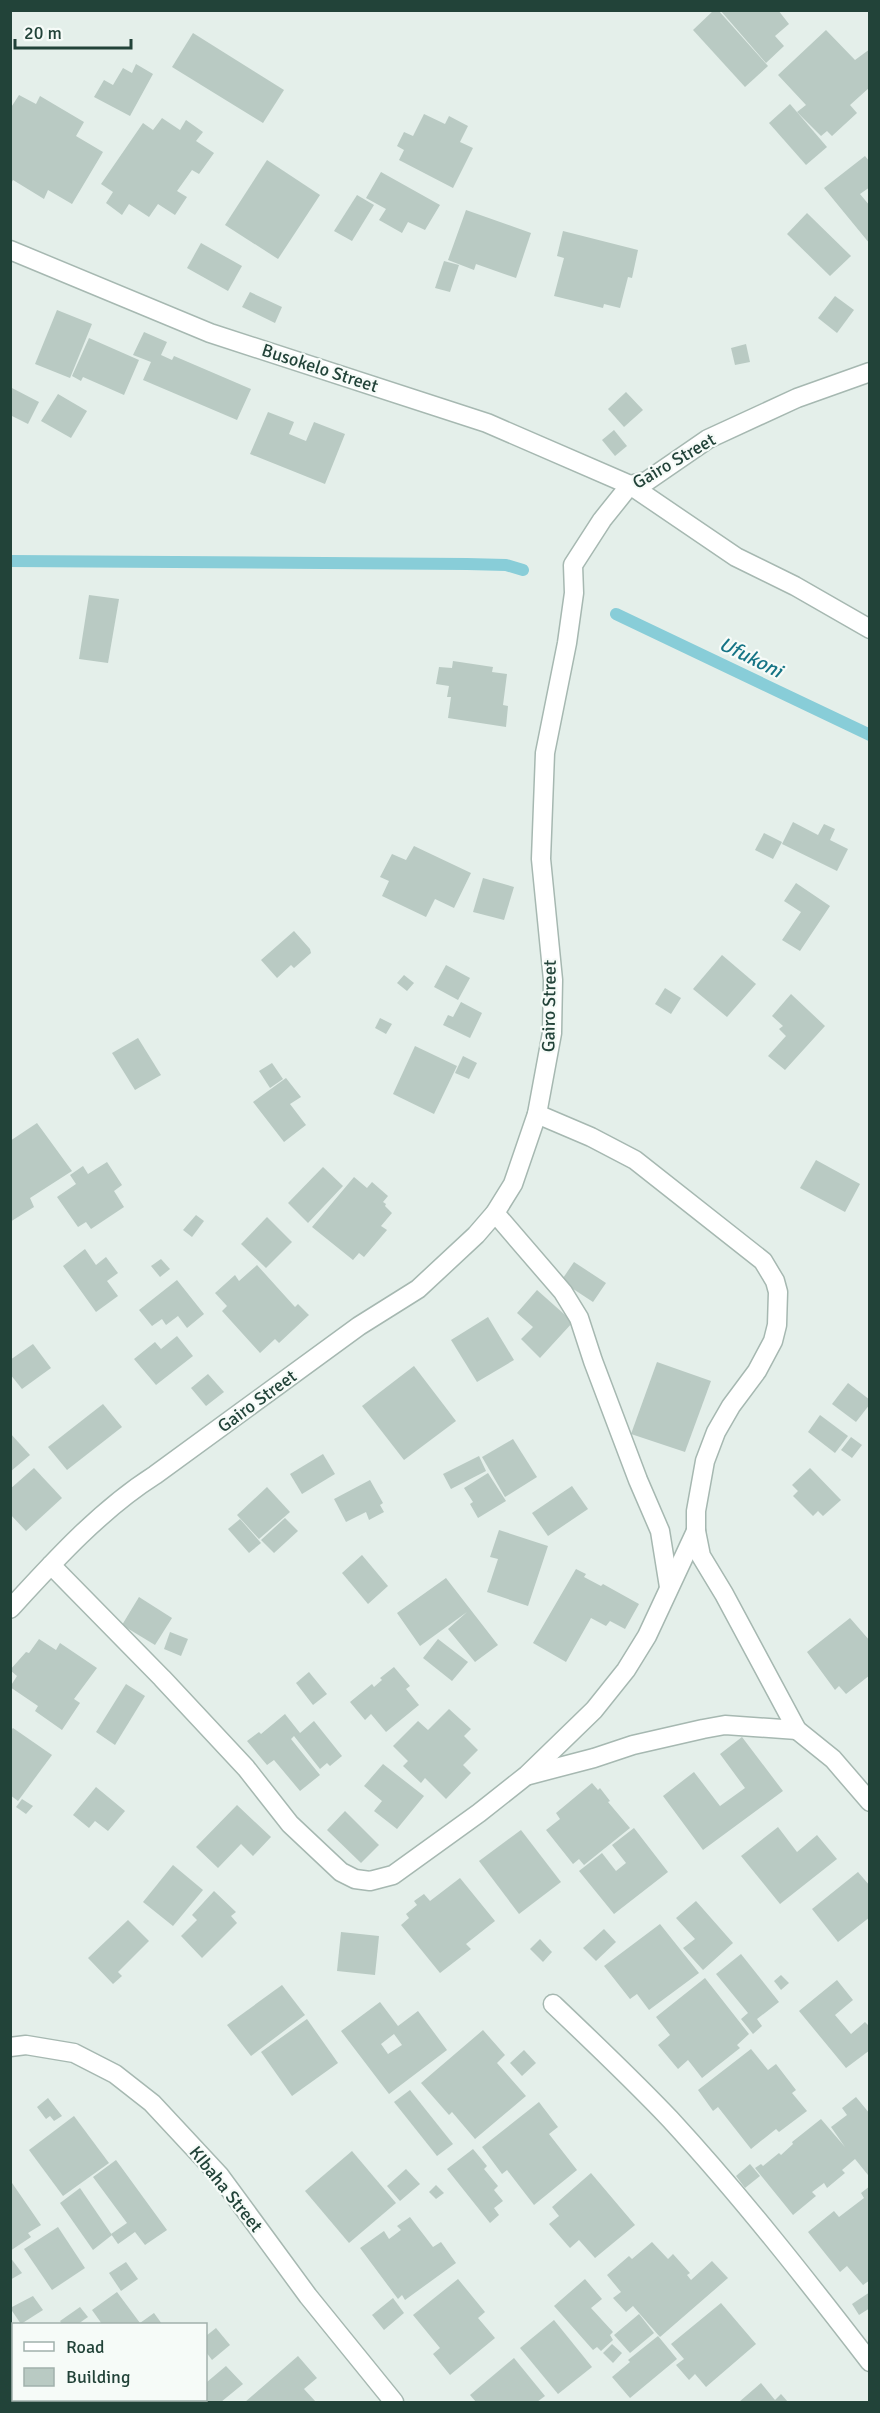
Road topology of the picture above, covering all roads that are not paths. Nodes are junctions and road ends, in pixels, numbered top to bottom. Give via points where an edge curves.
1 (10, 250) edge
2 (870, 372) edge
3 (630, 485) junction
4 (870, 629) edge
5 (537, 1114) junction
6 (495, 1213) junction
7 (696, 1531) junction
8 (51, 1565) junction
9 (669, 1587) junction
10 (11, 1608) edge
11 (797, 1730) junction
12 (527, 1775) junction
13 (870, 1802) edge
14 (553, 2004) dead end
15 (10, 2047) edge
16 (870, 2362) edge
17 (393, 2403) edge

1 - 3 street, Busokelo Street via 210,333 487,423
2 - 3 street, Gairo Street via 797,398 708,439 647,481
3 - 4 street, Busokelo Street via 736,557
3 - 5 street, Gairo Street via 573,565 574,593 567,642 545,753 541,859 553,980 552,1033
5 - 6 street, Gairo Street via 513,1184
5 - 7 street via 635,1160 763,1261 775,1281 778,1305 773,1341 716,1432 705,1461
6 - 8 street, Gairo Street via 418,1289 359,1326 125,1494
6 - 9 street via 563,1293 579,1318 660,1531
7 - 9 street
7 - 11 street via 701,1556
8 - 10 street, Gairo Street
8 - 12 street via 246,1768 290,1824 341,1872 355,1879 370,1881 393,1875
9 - 12 street via 647,1636 626,1670 594,1710
11 - 12 street via 725,1725 633,1745
11 - 13 street via 833,1759
14 - 16 street via 671,2121 793,2262
15 - 17 street, KIbaha Street via 27,2045 74,2053 115,2074 152,2103 220,2176

